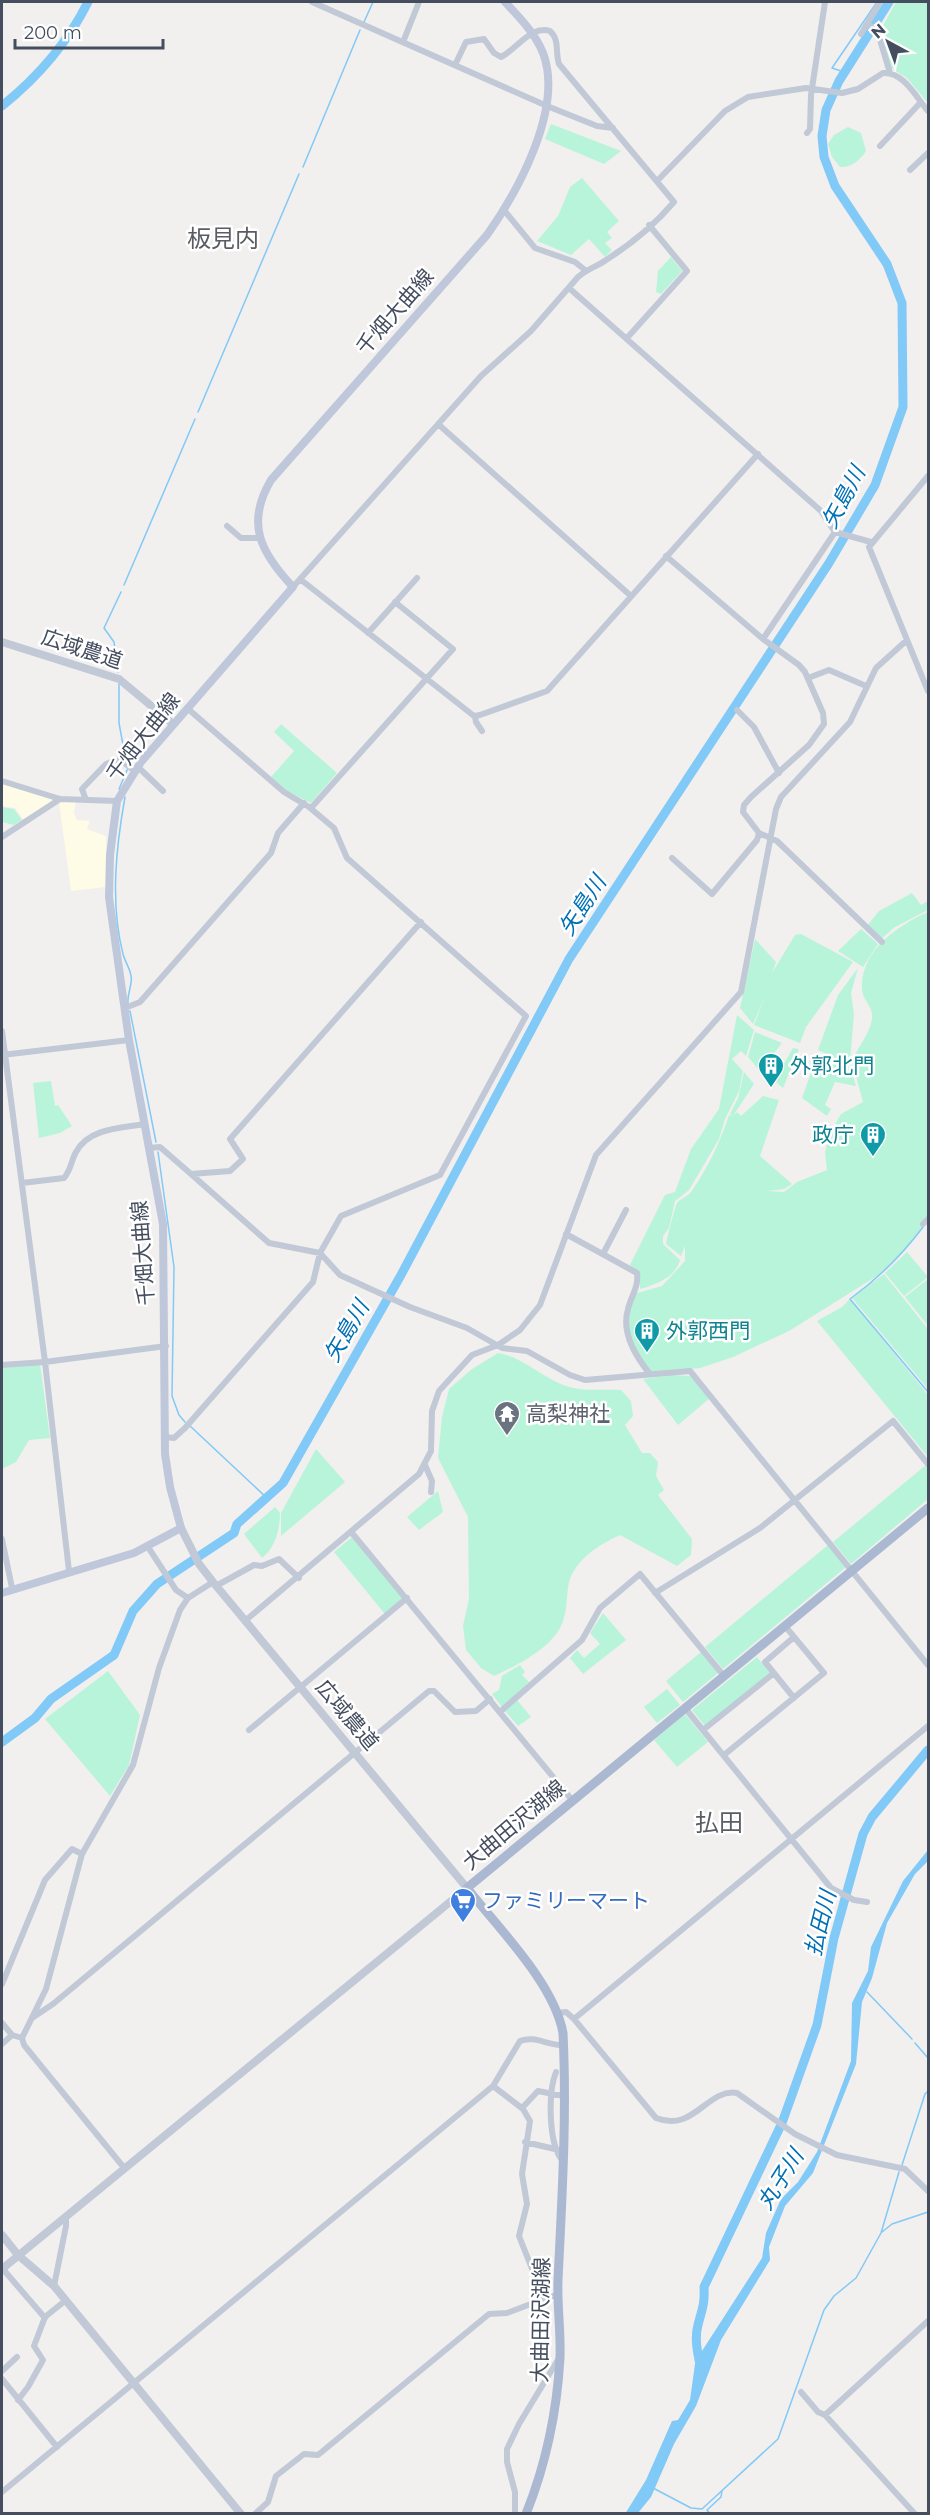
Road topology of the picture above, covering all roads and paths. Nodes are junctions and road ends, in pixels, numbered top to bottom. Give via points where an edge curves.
1 (312, 2) edge
2 (419, 2) edge
3 (505, 2) edge
4 (825, 2) edge
5 (880, 2) edge
6 (867, 24) junction
7 (532, 32) junction
8 (861, 34) dead end
9 (403, 42) junction
10 (455, 65) junction
11 (890, 73) junction
12 (812, 88) junction
13 (921, 102) junction
14 (547, 106) junction
15 (928, 111) edge
16 (613, 128) junction
17 (807, 133) dead end
18 (880, 146) dead end
19 (928, 153) edge
20 (910, 170) dead end
21 (657, 181) junction
22 (503, 209) junction
23 (649, 225) junction
24 (585, 270) junction
25 (569, 288) junction
26 (627, 338) junction
27 (438, 424) junction
28 (758, 454) junction
29 (928, 476) edge
30 (227, 526) dead end
31 (837, 532) junction
32 (260, 538) junction
33 (871, 542) junction
34 (666, 556) junction
35 (417, 578) dead end
36 (300, 579) junction
37 (293, 587) junction
38 (631, 596) junction
39 (395, 602) junction
40 (368, 633) junction
41 (763, 639) junction
42 (908, 640) junction
43 (2, 642) edge
44 (426, 678) junction
45 (808, 678) junction
46 (866, 686) junction
47 (928, 692) edge
48 (188, 708) junction
49 (737, 710) dead end
50 (475, 716) junction
51 (173, 724) junction
52 (482, 731) dead end
53 (134, 768) junction
54 (779, 773) junction
55 (2, 781) edge
56 (163, 791) dead end
57 (60, 799) junction
58 (86, 800) junction
59 (117, 801) junction
60 (304, 803) junction
61 (311, 808) junction
62 (759, 833) junction
63 (2, 837) edge
64 (772, 838) junction
65 (672, 858) dead end
66 (422, 922) junction
67 (882, 942) dead end
68 (125, 1008) junction
69 (2, 1031) edge
70 (129, 1040) junction
71 (3, 1055) edge
72 (145, 1124) junction
73 (149, 1148) junction
74 (191, 1174) junction
75 (22, 1183) junction
76 (626, 1210) dead end
77 (566, 1234) junction
78 (320, 1253) junction
79 (603, 1254) junction
80 (498, 1345) junction
81 (166, 1346) junction
82 (45, 1362) junction
83 (2, 1365) edge
84 (650, 1374) junction
85 (165, 1437) junction
86 (928, 1464) edge
87 (425, 1465) junction
88 (431, 1492) dead end
89 (795, 1499) junction
90 (928, 1508) edge
91 (181, 1528) junction
92 (352, 1533) junction
93 (2, 1539) edge
94 (148, 1547) junction
95 (69, 1571) junction
96 (852, 1571) junction
97 (299, 1578) junction
98 (214, 1584) junction
99 (12, 1588) junction
100 (2, 1593) edge
101 (655, 1593) junction
102 (188, 1598) junction
103 (407, 1598) junction
104 (246, 1620) junction
105 (785, 1626) junction
106 (794, 1637) junction
107 (928, 1665) edge
108 (774, 1673) junction
109 (724, 1676) junction
110 (300, 1687) junction
111 (794, 1698) junction
112 (490, 1699) junction
113 (685, 1708) junction
114 (501, 1711) junction
115 (928, 1726) edge
116 (249, 1730) dead end
117 (703, 1730) junction
118 (355, 1754) junction
119 (724, 1755) junction
120 (572, 1800) junction
121 (792, 1839) junction
122 (82, 1854) junction
123 (466, 1888) junction
124 (867, 1902) dead end
125 (2, 1984) edge
126 (558, 2013) junction
127 (31, 2018) junction
128 (574, 2019) junction
129 (2, 2023) edge
130 (12, 2035) junction
131 (22, 2038) junction
132 (2, 2044) edge
133 (564, 2045) junction
134 (556, 2072) dead end
135 (553, 2080) junction
136 (564, 2083) junction
137 (493, 2086) junction
138 (549, 2093) junction
139 (564, 2096) junction
140 (522, 2109) junction
141 (551, 2112) junction
142 (563, 2112) junction
143 (525, 2142) junction
144 (559, 2150) junction
145 (126, 2169) junction
146 (928, 2191) edge
147 (66, 2218) junction
148 (2, 2235) edge
149 (18, 2255) junction
150 (2, 2269) edge
151 (54, 2286) junction
152 (559, 2294) junction
153 (544, 2299) junction
154 (66, 2300) junction
155 (45, 2318) junction
156 (928, 2321) edge
157 (560, 2356) junction
158 (17, 2357) dead end
159 (2, 2371) edge
160 (2, 2379) edge
161 (134, 2383) junction
162 (801, 2392) dead end
163 (18, 2400) junction
164 (825, 2415) junction
165 (57, 2447) junction
166 (2, 2492) edge
167 (241, 2514) edge
168 (255, 2514) edge
169 (515, 2514) edge
170 (526, 2514) edge
171 (915, 2514) edge

1 - 9 street
2 - 9 street
3 - 7 main road, 千畑大曲線
4 - 12 street
5 - 6 street
6 - 8 street
6 - 11 street via 876,29
7 - 10 street via 501,57 484,39 466,42
7 - 14 main road, 千畑大曲線 via 546,62
7 - 16 street via 544,29 554,34 559,64
9 - 10 street
10 - 14 street
11 - 12 street via 883,73 853,91 836,94
11 - 13 street via 901,79
12 - 17 street
12 - 21 street via 753,95 733,105
13 - 15 street
13 - 18 street
14 - 16 street via 597,126
14 - 22 main road, 千畑大曲線 via 537,143
16 - 21 street
19 - 20 street
21 - 23 street via 674,202
22 - 24 street via 535,248 575,262
22 - 32 main road, 千畑大曲線 via 487,235 272,480 261,503
23 - 24 street via 605,261
23 - 26 street via 687,271
24 - 25 street
25 - 26 street
25 - 27 street via 531,331 481,375
26 - 28 street
27 - 36 street
27 - 38 street
28 - 31 street via 821,511
28 - 34 street
29 - 33 street
30 - 32 street via 242,538
31 - 33 street
31 - 41 street
32 - 37 main road, 千畑大曲線 via 268,560
33 - 42 street via 870,554
34 - 38 street
34 - 41 street
35 - 39 street
36 - 37 street
36 - 40 street
37 - 48 main road, 千畑大曲線
38 - 50 street via 547,692
39 - 40 street
39 - 44 street via 453,649
40 - 44 street
41 - 45 street via 799,665
42 - 46 street via 876,668
42 - 47 street
43 - 51 street, 広域農道 via 119,679
44 - 50 street
44 - 61 street
45 - 46 street via 830,670
45 - 54 street via 824,713 824,724 799,757
46 - 64 street via 850,722 781,797
48 - 51 main road, 千畑大曲線
48 - 60 street via 284,792
49 - 54 street via 753,727
50 - 52 street
51 - 53 main road, 千畑大曲線
53 - 56 street
53 - 58 street via 114,760 106,764 81,789
53 - 59 main road, 千畑大曲線
54 - 62 street via 744,805 746,817
55 - 57 street
57 - 58 street
57 - 63 street
58 - 59 street
59 - 68 main road, 千畑大曲線 via 109,897
60 - 61 street
60 - 68 street via 278,832 271,853 140,1002
61 - 66 street via 334,828 347,858
62 - 64 street
62 - 65 street via 712,894
64 - 67 street
64 - 77 street via 741,992 596,1155
66 - 74 street via 230,1139 243,1159 230,1171
66 - 78 street via 526,1016 441,1176 344,1213
68 - 70 main road, 千畑大曲線
69 - 71 street
70 - 71 street
70 - 72 main road, 千畑大曲線
71 - 75 street
72 - 73 main road, 千畑大曲線
72 - 75 street via 99,1132 78,1149 64,1178
73 - 74 street via 160,1147
73 - 81 main road, 千畑大曲線 via 163,1224
74 - 78 street via 269,1243
75 - 82 street
76 - 79 street
77 - 79 street
77 - 80 street via 540,1305 520,1330
78 - 80 street via 336,1273
78 - 85 street via 313,1282 185,1428 174,1438
79 - 84 street via 637,1273 626,1331
80 - 84 street via 527,1351 585,1380
80 - 87 street via 472,1355 439,1392 432,1411 431,1451
81 - 82 street
81 - 85 main road, 千畑大曲線
82 - 83 street
82 - 95 street
84 - 89 street via 690,1371
85 - 91 main road, 千畑大曲線 via 166,1468
86 - 89 street via 893,1421
87 - 88 street via 432,1481
87 - 92 street
89 - 96 street
89 - 101 street via 760,1528
90 - 96 main road, 大曲田沢湖線
91 - 94 main road
91 - 98 street, 広域農道 via 191,1551
92 - 97 street
92 - 103 street
93 - 99 street
94 - 95 main road
94 - 102 street via 176,1590
95 - 99 main road
96 - 105 main road, 大曲田沢湖線
96 - 107 street
97 - 98 street via 279,1559 254,1565
97 - 104 street
98 - 102 street
98 - 104 street, 広域農道
99 - 100 main road
101 - 109 street
101 - 114 street via 640,1574 600,1608 582,1640
102 - 122 street via 159,1668 133,1765
103 - 110 street
103 - 112 street
104 - 110 street, 広域農道
105 - 106 street
105 - 109 main road, 大曲田沢湖線
106 - 108 street via 765,1662
106 - 111 street via 824,1673
108 - 111 street
108 - 117 street
109 - 113 main road, 大曲田沢湖線
110 - 116 street
110 - 118 street, 広域農道
111 - 119 street
112 - 114 street
112 - 118 street via 476,1711 455,1712 434,1691 429,1691
113 - 117 street
113 - 120 main road, 大曲田沢湖線
114 - 120 street
115 - 121 street
117 - 119 street
118 - 123 street, 広域農道
118 - 127 street
119 - 121 street
120 - 123 main road, 大曲田沢湖線
121 - 124 street via 838,1894
121 - 128 street
122 - 125 street via 72,1849 45,1880
122 - 127 street via 46,1989
123 - 126 main road, 大曲田沢湖線 via 547,1988
123 - 145 street
126 - 128 street via 566,2012
126 - 133 main road, 大曲田沢湖線
127 - 131 street
128 - 146 street via 656,2118 680,2121 731,2092 737,2093 795,2134 837,2155 905,2169
129 - 130 street
130 - 131 street
130 - 132 street
131 - 145 street
133 - 136 main road, 大曲田沢湖線
133 - 137 street via 554,2046 531,2038 520,2041
134 - 135 street
135 - 136 street
135 - 138 street
136 - 139 main road, 大曲田沢湖線
137 - 140 street
137 - 161 street
138 - 139 street
138 - 140 street via 538,2091
138 - 141 street
139 - 142 main road, 大曲田沢湖線
140 - 143 street via 530,2121
141 - 142 street
141 - 144 street
142 - 144 main road, 大曲田沢湖線
143 - 144 street
143 - 153 street via 522,2175 527,2204 519,2236
144 - 152 main road, 大曲田沢湖線 via 563,2162
145 - 147 street
147 - 149 street
147 - 151 street
148 - 149 street
149 - 150 street
149 - 151 street
150 - 155 street
151 - 154 street
152 - 153 street
152 - 157 main road, 大曲田沢湖線
153 - 168 street via 507,2313 489,2314 318,2455 304,2454 276,2476 268,2502
154 - 155 street
154 - 161 street
155 - 163 street via 34,2346 43,2360 41,2367
156 - 164 street
157 - 169 street via 507,2449
157 - 170 main road, 大曲田沢湖線 via 557,2401 540,2479
158 - 159 street
160 - 163 street
161 - 165 street
161 - 167 street
162 - 164 street
163 - 165 street
164 - 171 street
165 - 166 street

